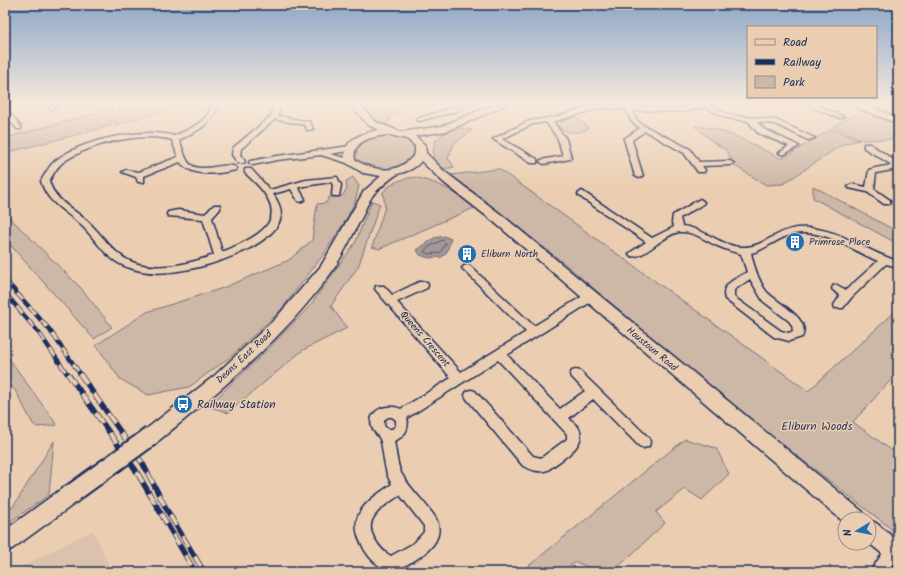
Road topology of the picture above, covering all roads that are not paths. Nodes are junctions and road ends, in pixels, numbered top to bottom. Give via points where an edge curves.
1 (187, 132) edge
2 (256, 132) edge
3 (364, 132) edge
4 (390, 132) joint
5 (420, 132) edge
6 (441, 132) edge
7 (507, 132) edge
8 (557, 132) edge
9 (639, 132) edge
10 (652, 132) edge
11 (765, 132) edge
12 (798, 132) edge
13 (403, 134) junction
14 (363, 137) junction
15 (811, 138) dead end
16 (174, 139) junction
17 (867, 146) dead end
18 (350, 148) junction
19 (422, 151) junction
20 (783, 153) dead end
21 (319, 154) junction
22 (183, 158) junction
23 (241, 161) junction
24 (534, 161) dead end
25 (350, 162) junction
26 (544, 162) dead end
27 (253, 163) junction
28 (730, 163) dead end
29 (898, 166) edge
30 (233, 168) junction
31 (404, 170) junction
32 (248, 171) junction
33 (126, 172) dead end
34 (365, 172) junction
35 (392, 173) junction
36 (639, 176) dead end
37 (447, 181) junction
38 (294, 186) junction
39 (852, 186) dead end
40 (870, 190) junction
41 (268, 193) junction
42 (368, 193) junction
43 (336, 194) dead end
44 (582, 194) dead end
45 (301, 199) dead end
46 (682, 202) dead end
47 (700, 202) dead end
48 (886, 202) dead end
49 (217, 207) dead end
50 (690, 208) junction
51 (171, 214) dead end
52 (207, 218) junction
53 (679, 229) junction
54 (652, 242) junction
55 (745, 250) junction
56 (634, 254) dead end
57 (219, 256) junction
58 (884, 261) junction
59 (898, 264) edge
60 (467, 268) dead end
61 (752, 273) junction
62 (423, 285) dead end
63 (380, 289) dead end
64 (837, 289) dead end
65 (847, 294) junction
66 (590, 297) junction
67 (391, 300) junction
68 (838, 305) dead end
69 (533, 332) junction
70 (499, 354) junction
71 (576, 375) dead end
72 (459, 378) junction
73 (593, 392) junction
74 (471, 395) dead end
75 (400, 416) junction
76 (560, 417) junction
77 (387, 442) junction
78 (644, 442) dead end
79 (402, 485) junction
80 (846, 511) edge
81 (877, 537) edge
82 (5, 542) edge
83 (896, 552) edge
84 (878, 572) edge

1 - 16 street
2 - 23 street via 237,148 236,155
3 - 14 street
4 - 13 street
4 - 14 street
5 - 13 street
6 - 19 street
7 - 24 street via 494,137
8 - 26 street via 562,139 568,160
9 - 36 street via 628,139
10 - 28 street via 679,146 692,156 699,167
11 - 20 street via 795,146
12 - 15 street
13 - 19 street via 417,140
14 - 18 street
16 - 22 street
16 - 57 street via 162,135 135,135 81,151 59,162 45,181 47,189 59,205 95,232 115,257 130,265 162,268 184,266
17 - 29 street
18 - 21 street
18 - 25 street
19 - 31 street via 416,163
19 - 37 street, Houstoun Road via 436,172
21 - 25 street
21 - 27 street via 294,155
22 - 30 street via 188,165 199,170
22 - 33 street via 140,177
23 - 27 street
23 - 30 street
25 - 34 street
27 - 32 street via 253,167
29 - 40 street via 872,172
30 - 32 street via 236,172
31 - 35 street
31 - 37 street, Houstoun Road via 423,172
32 - 41 street
34 - 35 street
34 - 42 street
35 - 42 street, Deans East Road
37 - 66 street, Houstoun Road via 486,209
38 - 41 street
38 - 43 street via 332,176 337,185
38 - 45 street
39 - 40 street
40 - 48 street
41 - 57 street via 276,212 269,232 250,244
42 - 82 street, Deans East Road, bridge via 326,269 253,351 151,436
44 - 54 street
46 - 50 street
47 - 50 street
49 - 52 street
50 - 53 street via 676,216
51 - 52 street
52 - 57 street
53 - 54 street
53 - 55 street via 693,231 737,250
54 - 56 street
55 - 58 street via 762,246 788,231 805,230 825,233
55 - 61 street
58 - 59 street
58 - 65 street
60 - 69 street
61 - 61 street via 767,299 796,323 798,334 789,337 778,334 730,299 729,288
62 - 67 street, Queens Crescent
63 - 67 street, Queens Crescent
64 - 65 street
65 - 68 street
66 - 69 street
66 - 80 street, Houstoun Road
67 - 72 street, Queens Crescent
69 - 70 street
70 - 72 street
70 - 76 street
71 - 73 street
72 - 75 street
73 - 76 street
73 - 78 street
74 - 76 street via 535,465 543,465 572,442 573,431
75 - 77 street via 402,422 399,431
75 - 77 street via 391,412 380,416 377,427
77 - 79 street via 395,476
79 - 79 street via 430,523 431,530 430,537 420,547 391,564 382,561 362,535 362,519
81 - 83 street
83 - 84 street

